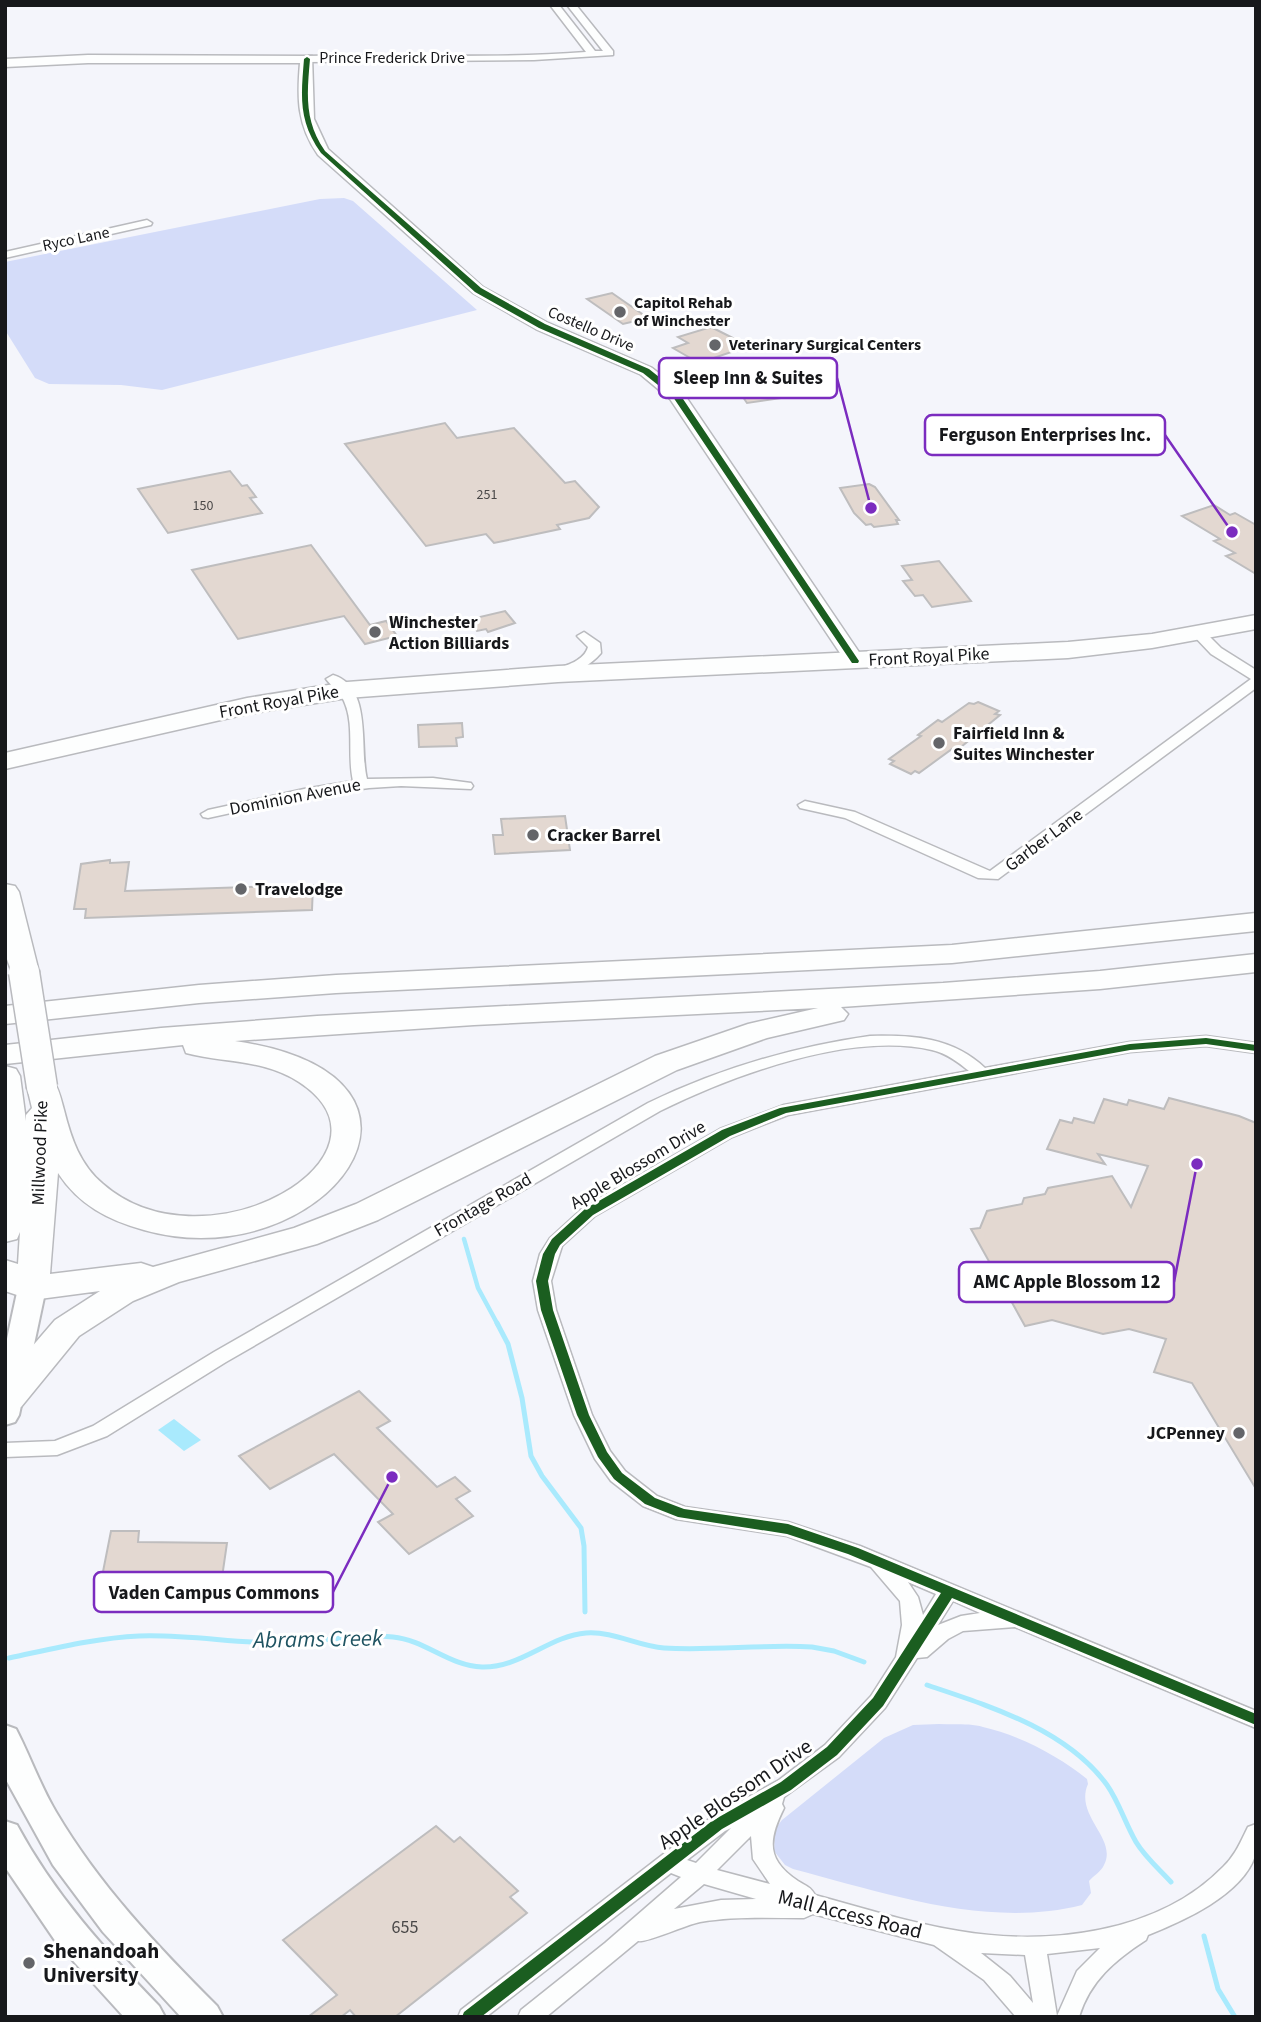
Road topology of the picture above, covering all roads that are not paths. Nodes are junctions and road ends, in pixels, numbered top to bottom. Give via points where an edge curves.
1 (554, 5) edge
2 (571, 5) edge
3 (593, 55) junction
4 (307, 59) junction
5 (5, 63) edge
6 (147, 223) dead end
7 (5, 255) edge
8 (1256, 622) edge
9 (1199, 634) junction
10 (584, 636) dead end
11 (855, 661) junction
12 (558, 674) junction
13 (1256, 676) edge
14 (1256, 681) edge
15 (340, 684) junction
16 (5, 747) edge
17 (32, 755) junction
18 (5, 761) edge
19 (5, 771) edge
20 (361, 784) junction
21 (466, 786) dead end
22 (805, 805) dead end
23 (208, 814) dead end
24 (5, 892) edge
25 (1256, 922) edge
26 (1256, 963) edge
27 (1020, 987) junction
28 (5, 1014) edge
29 (57, 1048) junction
30 (1256, 1048) edge
31 (5, 1055) edge
32 (979, 1073) junction
33 (7, 1083) edge
34 (42, 1087) junction
35 (5, 1231) edge
36 (214, 1261) junction
37 (19, 1280) edge
38 (7, 1406) edge
39 (5, 1450) edge
40 (875, 1560) junction
41 (949, 1591) junction
42 (1021, 1622) junction
43 (901, 1670) junction
44 (1227, 1708) junction
45 (1256, 1720) edge
46 (1256, 1734) edge
47 (5, 1738) edge
48 (786, 1786) junction
49 (1255, 1834) edge
50 (5, 1835) edge
51 (667, 1864) junction
52 (699, 1874) junction
53 (831, 1909) junction
54 (1156, 1921) junction
55 (930, 1934) junction
56 (1035, 1946) junction
57 (613, 1950) junction
58 (141, 2012) edge
59 (205, 2017) edge
60 (469, 2017) edge
61 (529, 2017) edge
62 (1029, 2017) edge
63 (1046, 2017) edge
64 (1068, 2017) edge

1 - 3 street
2 - 3 street, Prince Frederick Drive via 610,53
3 - 4 street, Prince Frederick Drive via 525,60
4 - 5 street, Prince Frederick Drive
4 - 11 street, Costello Drive via 303,112 310,135 323,152 478,290 541,326 640,367 676,395
6 - 7 street, Ryco Lane
8 - 9 highway, Front Royal Pike
9 - 11 highway, Front Royal Pike via 1068,650
9 - 13 street via 1223,657
10 - 12 street via 595,646 594,653
11 - 12 highway, Front Royal Pike
12 - 15 highway, Front Royal Pike
14 - 22 street, Garber Lane via 993,876 850,815
15 - 16 highway, Front Royal Pike via 258,690
15 - 17 highway, Front Royal Pike
15 - 20 street via 355,708
17 - 18 highway, Front Royal Pike
17 - 19 highway
20 - 21 street, Dominion Avenue via 441,782
20 - 23 street, Dominion Avenue
24 - 34 highway, Millwood Pike, bridge via 24,972
25 - 28 highway via 952,954 336,984
26 - 27 highway
27 - 29 highway via 328,1022
27 - 36 highway via 827,1015 719,1044 637,1076 367,1212 305,1236
29 - 31 highway
29 - 34 highway via 199,1046 282,1062 314,1078 336,1100 346,1125 341,1156 326,1176 294,1203 249,1221 198,1228 147,1221 105,1203 75,1174 62,1152
30 - 32 street, Apple Blossom Drive via 1206,1041 1160,1043
32 - 39 street, Frontage Road via 956,1053 937,1045 884,1042 799,1054 700,1084 220,1357 100,1431 57,1448
32 - 40 street, Apple Blossom Drive via 796,1107 737,1127 589,1212 564,1233 549,1254 542,1281 547,1310 583,1415 602,1454 624,1482 650,1501 683,1514 788,1530
33 - 35 highway, Millwood Pike via 10,1185
34 - 37 highway, Millwood Pike via 42,1172
36 - 37 highway via 103,1280
36 - 38 highway via 145,1282 91,1311 50,1346
37 - 38 main road, Millwood Pike
40 - 41 street, Apple Blossom Drive
40 - 43 street via 914,1609
41 - 42 street, Apple Blossom Drive
41 - 43 street, Apple Blossom Drive
42 - 43 street via 978,1619 955,1624 934,1637
42 - 44 street, Apple Blossom Drive
43 - 48 street, Apple Blossom Drive via 857,1727
44 - 45 street, Apple Blossom Drive
44 - 46 street
47 - 59 main road via 38,1815 66,1861 141,1954
48 - 51 street, Apple Blossom Drive via 717,1825
48 - 52 street, Apple Blossom Drive
48 - 53 street via 764,1822 760,1850 765,1863 789,1888
49 - 54 street, Mall Access Road via 1240,1863 1219,1886
50 - 58 main road via 60,1920
51 - 52 street, Mall Access Road
51 - 60 street, Apple Blossom Drive
52 - 53 street, Mall Access Road
52 - 57 street, Apple Blossom Drive
53 - 55 street, Mall Access Road
53 - 57 street via 757,1908 680,1916 656,1924
54 - 56 street, Mall Access Road via 1094,1939
54 - 64 street via 1093,1966 1074,1995
55 - 56 street, Mall Access Road
55 - 62 street via 991,1971 1015,1994
56 - 63 street
57 - 61 street, Apple Blossom Drive

